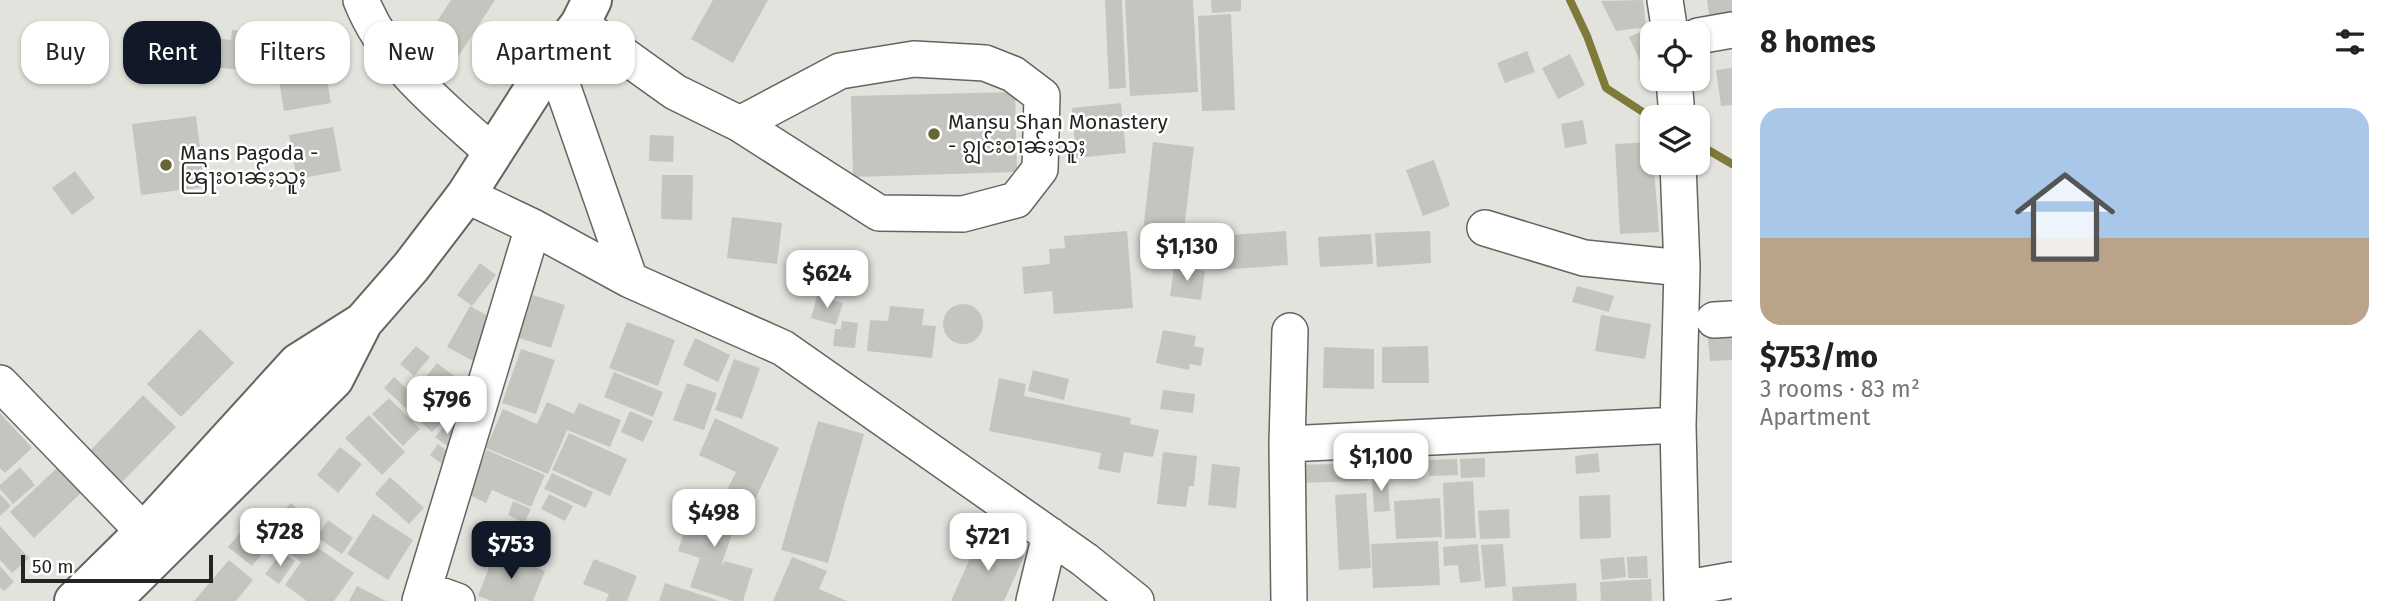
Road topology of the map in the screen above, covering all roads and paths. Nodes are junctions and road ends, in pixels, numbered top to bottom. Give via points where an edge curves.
1 (361, 0) edge
2 (1665, 0) edge
3 (586, 12) edge
4 (1668, 21) edge
5 (1732, 30) edge
6 (1710, 34) edge
7 (537, 84) edge
8 (562, 84) edge
9 (740, 124) junction
10 (493, 153) junction
11 (1678, 175) edge
12 (466, 195) junction
13 (533, 227) junction
14 (1485, 228) dead end
15 (1682, 268) junction
16 (630, 281) junction
17 (1290, 331) dead end
18 (0, 383) edge
19 (1678, 425) junction
20 (1287, 444) junction
21 (1050, 535) junction
22 (154, 540) junction
23 (1732, 580) edge
24 (422, 595) edge
25 (1682, 595) edge
26 (74, 601) edge
27 (111, 601) edge
28 (457, 601) edge
29 (1034, 601) edge
30 (1136, 601) edge
31 (1289, 601) edge

1 - 10 street via 390,54
2 - 4 street
3 - 9 street via 675,92
5 - 6 street
7 - 10 main road
8 - 16 street
9 - 9 street via 840,71 914,59 985,63 1013,74 1042,96 1040,169 1016,200 963,214 879,213
10 - 12 main road
11 - 15 street
12 - 13 street
12 - 22 main road via 363,322 334,379
13 - 16 street
13 - 24 street
14 - 15 street via 1584,258
15 - 19 street
16 - 21 street via 783,348
17 - 20 street
18 - 22 street
19 - 20 street
19 - 25 street
20 - 31 street
21 - 29 street
21 - 30 street
22 - 26 main road
22 - 27 main road
23 - 25 street
24 - 28 street

